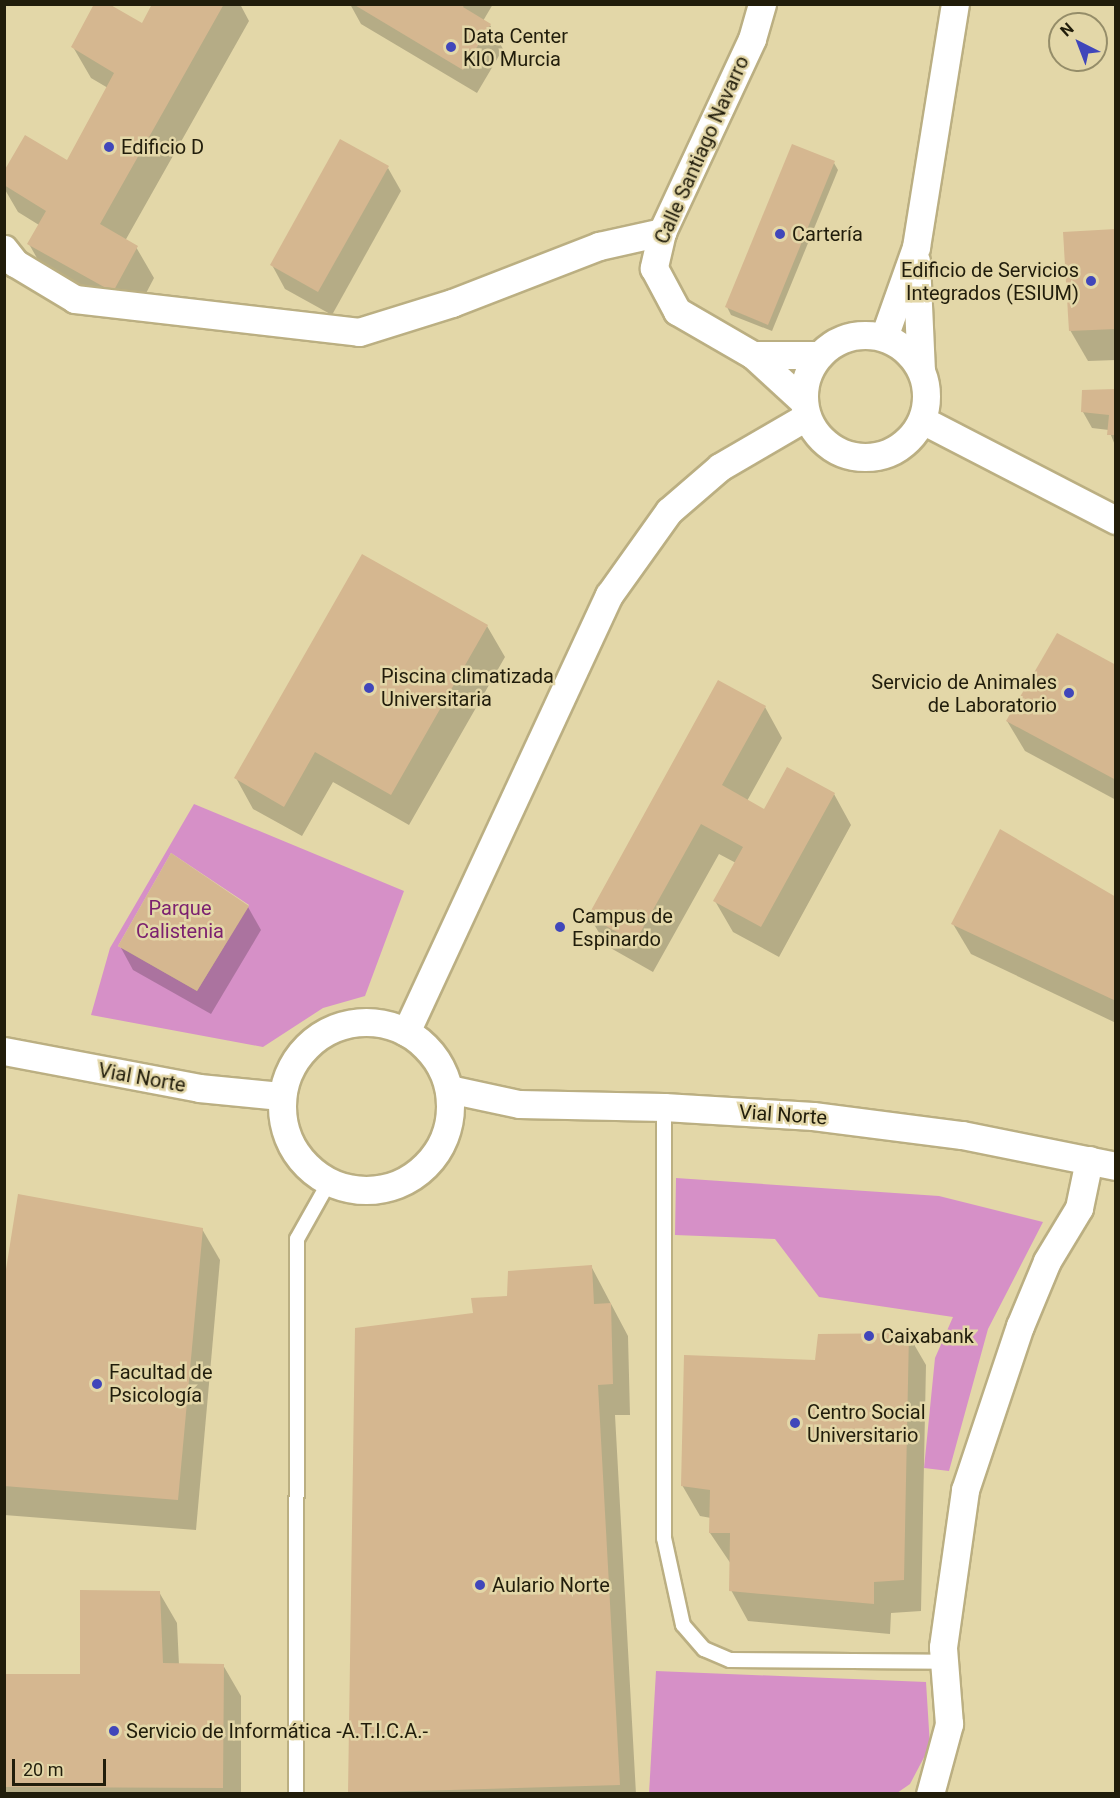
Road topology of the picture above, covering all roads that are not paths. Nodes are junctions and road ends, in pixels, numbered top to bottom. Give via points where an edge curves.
1 (762, 4) edge
2 (955, 4) edge
3 (662, 232) junction
4 (916, 247) junction
5 (4, 249) edge
6 (884, 337) junction
7 (753, 355) junction
8 (819, 355) junction
9 (921, 370) junction
10 (805, 409) junction
11 (921, 420) junction
12 (1116, 520) edge
13 (406, 1032) junction
14 (4, 1051) edge
15 (448, 1089) junction
16 (281, 1096) junction
17 (664, 1107) junction
18 (1089, 1160) junction
19 (1116, 1166) edge
20 (329, 1182) junction
21 (944, 1662) junction
22 (296, 1794) edge
23 (930, 1794) edge

1 - 3 street, Calle Santiago Navarro via 752,39
2 - 4 street
3 - 5 street via 598,246 452,303 358,332 75,299 15,263
3 - 7 street, Calle Santiago Navarro via 654,268 677,311 695,325
4 - 6 street
4 - 9 street
6 - 8 street via 849,337
6 - 9 street via 906,350
7 - 8 street, Calle Santiago Navarro
7 - 10 street, Calle Santiago Navarro
8 - 10 street via 806,376
9 - 11 street via 926,395
10 - 11 street via 827,445 862,458 881,455 905,442
10 - 13 street via 720,467 669,511 609,595
11 - 12 street
13 - 15 street via 425,1046 440,1066
13 - 16 street via 362,1021 333,1028 309,1044 290,1067
14 - 16 street, Vial Norte via 199,1088
15 - 17 street, Vial Norte via 519,1104
15 - 20 street via 449,1120 438,1149 418,1172 390,1187 359,1190
16 - 20 street via 284,1131 301,1161
17 - 18 street, Vial Norte via 813,1116 962,1135
17 - 21 lane via 664,1538 683,1625 704,1649 730,1660
18 - 19 street, Vial Norte
18 - 21 street via 1079,1208 1047,1261 1020,1326 965,1490
20 - 22 lane via 297,1239
21 - 23 street via 948,1724

